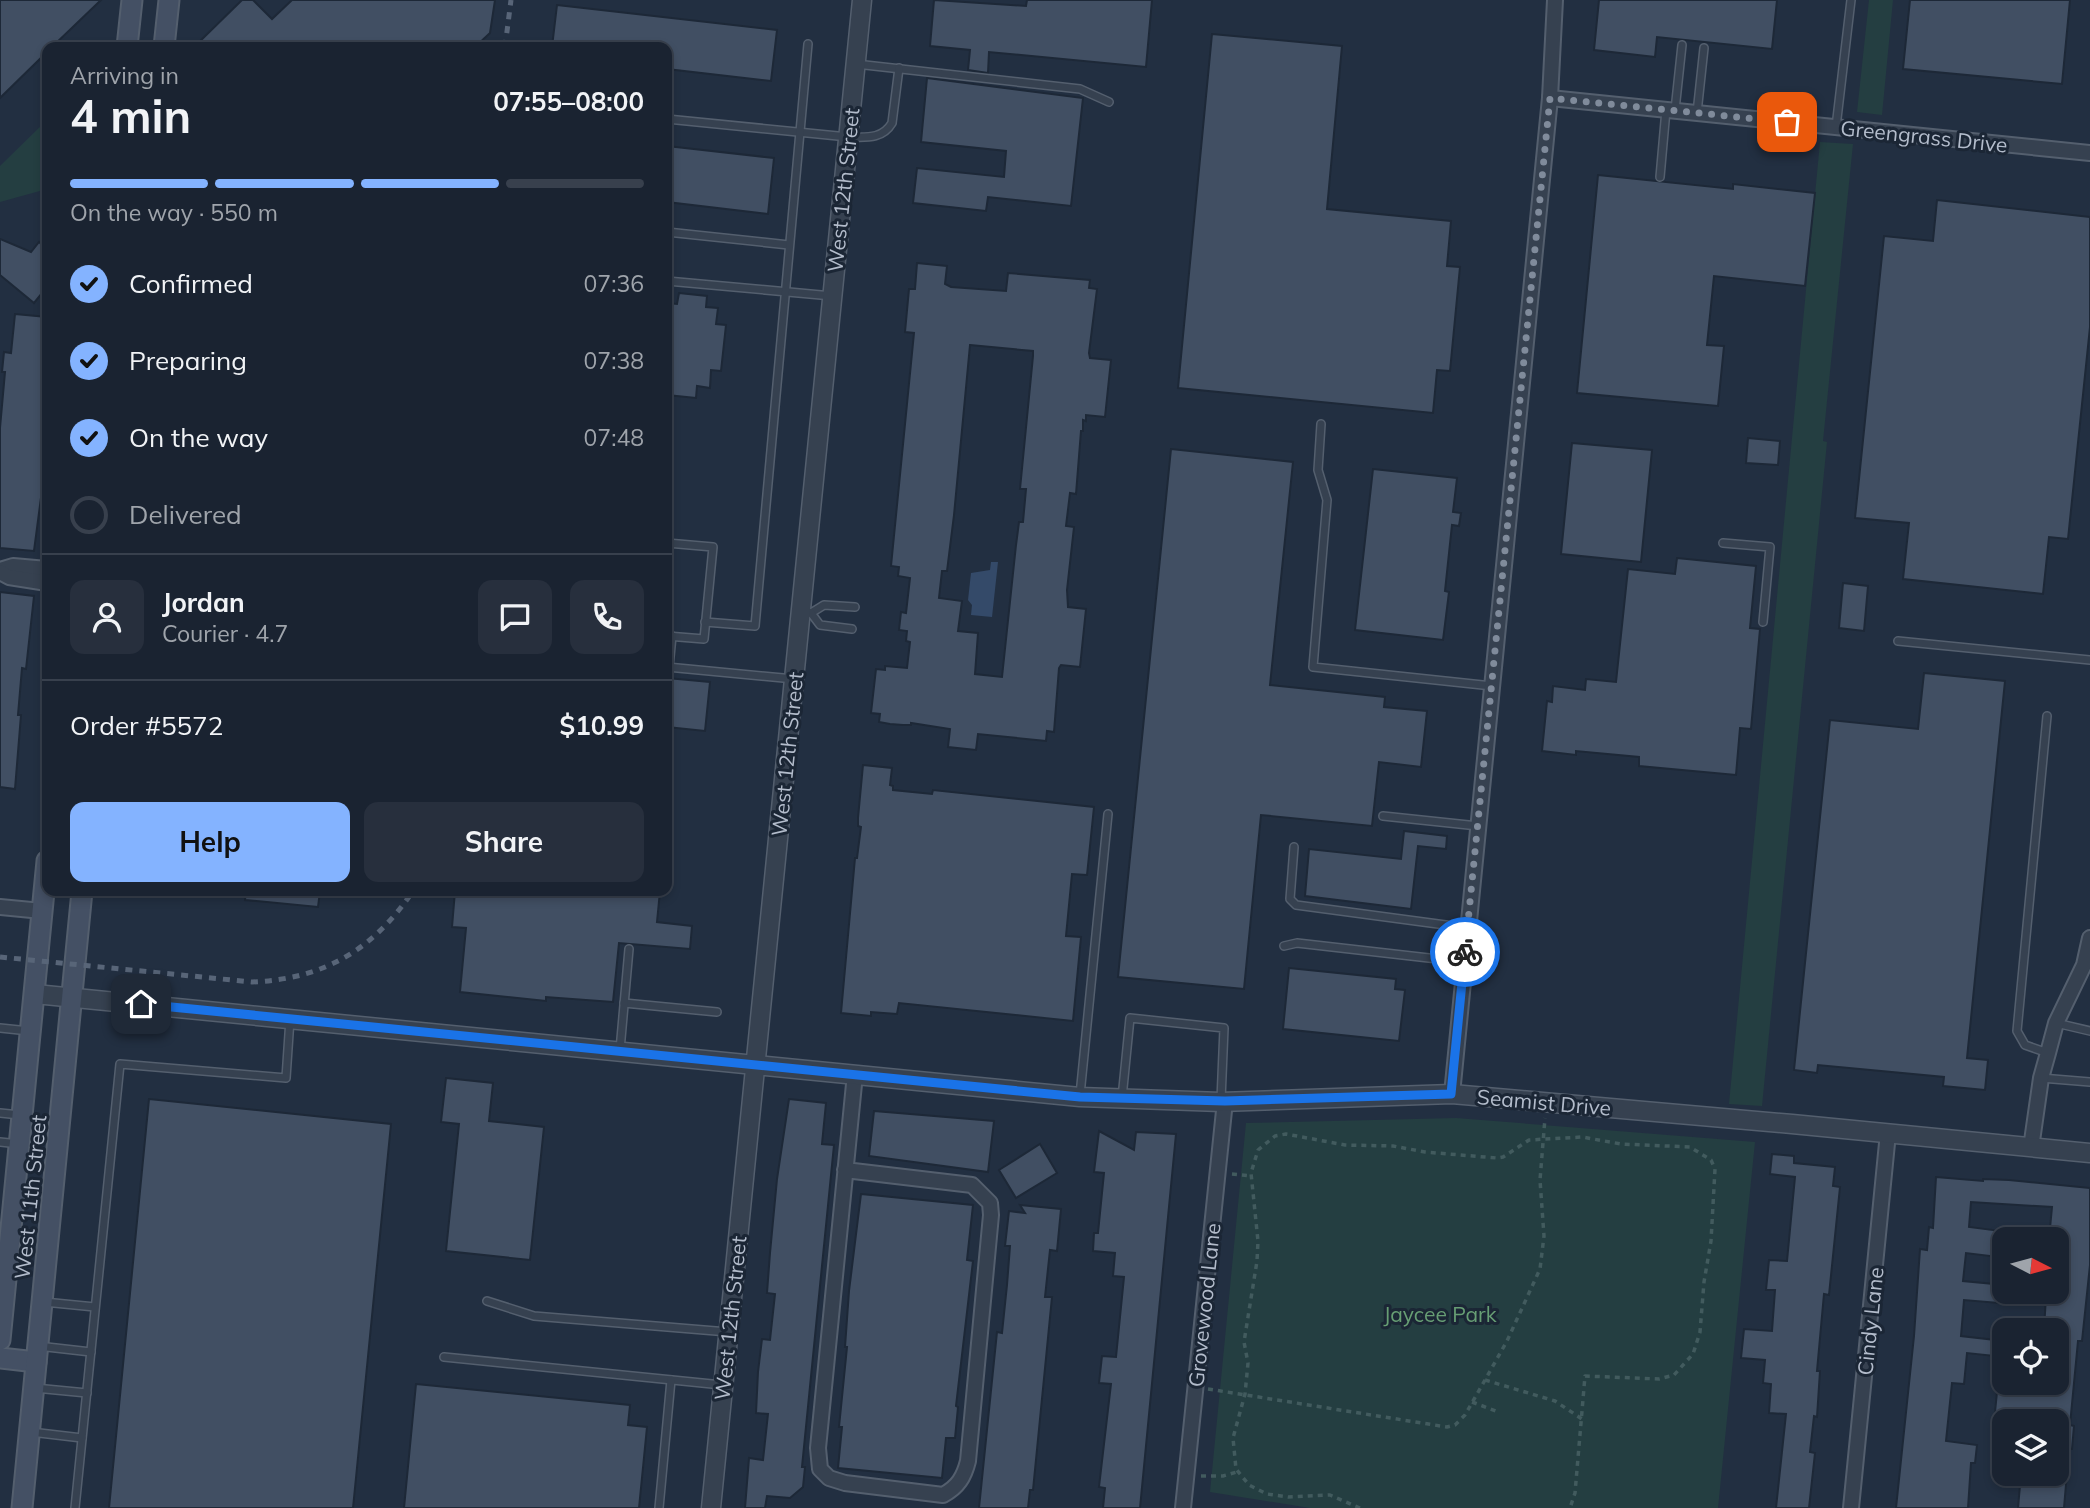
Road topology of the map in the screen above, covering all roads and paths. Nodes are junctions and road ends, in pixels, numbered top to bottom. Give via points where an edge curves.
1 (132, 0) edge
2 (169, 0) edge
3 (862, 0) edge
4 (1555, 0) edge
5 (1851, 0) edge
6 (128, 42) edge
7 (165, 42) edge
8 (808, 44) dead end
9 (1682, 45) dead end
10 (1704, 48) dead end
11 (855, 64) junction
12 (899, 68) junction
13 (1550, 98) junction
14 (1109, 102) dead end
15 (1671, 110) junction
16 (1697, 113) junction
17 (672, 119) edge
18 (1836, 127) junction
19 (800, 132) junction
20 (848, 136) junction
21 (2090, 153) edge
22 (1660, 177) dead end
23 (672, 233) edge
24 (789, 245) junction
25 (672, 281) edge
26 (785, 292) junction
27 (832, 296) junction
28 (1321, 424) dead end
29 (672, 543) edge
30 (1723, 543) dead end
31 (42, 569) edge
32 (0, 571) edge
33 (42, 582) edge
34 (855, 607) dead end
35 (806, 613) junction
36 (705, 622) junction
37 (1763, 622) dead end
38 (852, 629) dead end
39 (672, 636) edge
40 (1898, 641) dead end
41 (2090, 660) edge
42 (672, 667) edge
43 (794, 679) junction
44 (1492, 685) junction
45 (2048, 716) dead end
46 (1108, 814) dead end
47 (1383, 816) dead end
48 (1478, 825) junction
49 (1294, 848) dead end
50 (44, 896) edge
51 (82, 896) edge
52 (0, 907) edge
53 (42, 911) junction
54 (1468, 928) junction
55 (2090, 942) edge
56 (1284, 946) dead end
57 (629, 949) dead end
58 (1464, 962) junction
59 (35, 994) junction
60 (72, 997) junction
61 (624, 1003) junction
62 (717, 1012) dead end
63 (290, 1018) junction
64 (2056, 1023) junction
65 (0, 1028) edge
66 (30, 1031) junction
67 (2090, 1031) edge
68 (620, 1051) junction
69 (2048, 1053) junction
70 (756, 1065) junction
71 (855, 1074) junction
72 (2041, 1078) junction
73 (2090, 1082) edge
74 (1451, 1094) junction
75 (1080, 1097) junction
76 (1122, 1099) junction
77 (1223, 1101) junction
78 (1546, 1102) junction
79 (0, 1113) edge
80 (22, 1115) junction
81 (1888, 1133) junction
82 (1543, 1140) junction
83 (10, 1143) edge
84 (2031, 1148) junction
85 (2090, 1153) edge
86 (845, 1170) junction
87 (7, 1204) edge
88 (5, 1243) edge
89 (486, 1301) dead end
90 (42, 1302) junction
91 (95, 1307) junction
92 (729, 1332) junction
93 (0, 1333) edge
94 (91, 1352) junction
95 (37, 1354) junction
96 (444, 1357) dead end
97 (0, 1358) edge
98 (671, 1380) junction
99 (1485, 1380) junction
100 (723, 1385) junction
101 (34, 1388) junction
102 (1195, 1388) junction
103 (87, 1393) junction
104 (1245, 1394) junction
105 (1472, 1402) junction
106 (1496, 1411) dead end
107 (1582, 1419) junction
108 (29, 1432) junction
109 (82, 1437) junction
110 (1237, 1472) junction
111 (1186, 1475) junction
112 (22, 1508) edge
113 (75, 1508) edge
114 (659, 1508) edge
115 (711, 1508) edge
116 (1183, 1508) edge
117 (1360, 1508) edge
118 (1570, 1508) edge
119 (1852, 1508) edge

1 - 6 main road
2 - 7 main road
3 - 11 street, West 12th Street
4 - 13 street
5 - 18 lane
8 - 19 lane
9 - 15 lane
10 - 16 lane
11 - 12 lane
11 - 20 street, West 12th Street
12 - 14 lane via 1080,89
12 - 20 lane via 888,131 868,138
13 - 15 street, Greengrass Drive
13 - 44 street
15 - 16 street, Greengrass Drive
15 - 22 lane
16 - 18 street, Greengrass Drive
17 - 19 lane
18 - 21 street, Greengrass Drive
19 - 20 lane
19 - 24 lane
20 - 27 street, West 12th Street
23 - 24 lane
24 - 26 lane
25 - 26 lane
26 - 27 lane
26 - 36 lane via 755,626
27 - 35 street, West 12th Street
28 - 44 lane via 1318,470 1327,500 1313,667
29 - 36 lane via 713,547
30 - 37 lane via 1770,547
31 - 32 street via 13,566
32 - 33 street
34 - 35 lane via 824,605
35 - 38 lane via 820,625
35 - 43 street, West 12th Street
36 - 39 lane via 704,639
40 - 41 lane
42 - 43 lane
43 - 70 street, West 12th Street
44 - 48 street
45 - 69 lane via 2017,1031 2025,1045
46 - 75 lane
47 - 48 lane
48 - 54 street
49 - 54 lane via 1290,899 1296,905
50 - 53 main road, West 11th Street
51 - 60 main road, West 11th Street
52 - 53 street
53 - 59 main road, West 11th Street
54 - 58 street
55 - 64 street
56 - 58 lane via 1297,943
57 - 61 lane
58 - 74 street
59 - 60 street, Seamist Drive
59 - 66 main road, West 11th Street
60 - 63 street, Seamist Drive
60 - 90 main road, West 11th Street
61 - 62 lane
61 - 68 lane
63 - 68 street, Seamist Drive
63 - 91 lane via 286,1078 120,1065
64 - 67 lane
64 - 69 street
65 - 66 lane
66 - 80 main road, West 11th Street
68 - 70 street, Seamist Drive
69 - 72 street
70 - 71 street, Seamist Drive
70 - 92 street, West 12th Street
71 - 75 street, Seamist Drive
71 - 86 street
72 - 73 lane
72 - 84 street
74 - 77 street, Seamist Drive
74 - 78 street, Seamist Drive
75 - 76 street, Seamist Drive
76 - 77 street, Seamist Drive
76 - 77 lane via 1130,1018 1224,1027
77 - 102 street, Grovewood Lane
78 - 81 street, Seamist Drive
78 - 82 path
79 - 80 lane
80 - 83 main road, West 11th Street
81 - 84 street, Seamist Drive
81 - 119 street, Cindy Lane
82 - 99 path via 1540,1269
82 - 104 path via 1524,1142 1496,1158 1345,1145 1286,1134 1265,1143 1251,1173 1258,1241 1244,1342
82 - 107 path via 1582,1137 1682,1146 1705,1155 1715,1168 1711,1241 1693,1354 1674,1375 1659,1379 1585,1376
83 - 87 main road, West 11th Street
84 - 85 street, Seamist Drive
86 - 86 street via 818,1448 820,1469 828,1478 845,1483 943,1495 964,1476 968,1461 990,1203 972,1185
87 - 88 main road, West 11th Street
88 - 93 main road, West 11th Street
89 - 92 lane via 534,1316
90 - 91 lane
90 - 95 main road, West 11th Street
91 - 94 lane
92 - 100 street, West 12th Street
94 - 95 lane
94 - 103 lane
95 - 97 main road
95 - 101 main road, West 11th Street
96 - 98 lane
98 - 100 lane
98 - 114 lane
99 - 105 path
99 - 107 path via 1555,1401
100 - 115 street, West 12th Street
101 - 103 lane
101 - 108 main road, West 11th Street
102 - 104 path
102 - 111 street, Grovewood Lane
103 - 109 lane
104 - 105 path via 1447,1427 1455,1425
104 - 110 path via 1233,1438
105 - 106 path
107 - 118 path
108 - 109 lane
108 - 112 main road, West 11th Street
109 - 113 lane
110 - 111 path via 1215,1477
110 - 117 path via 1267,1494 1330,1495
111 - 116 street, Grovewood Lane

